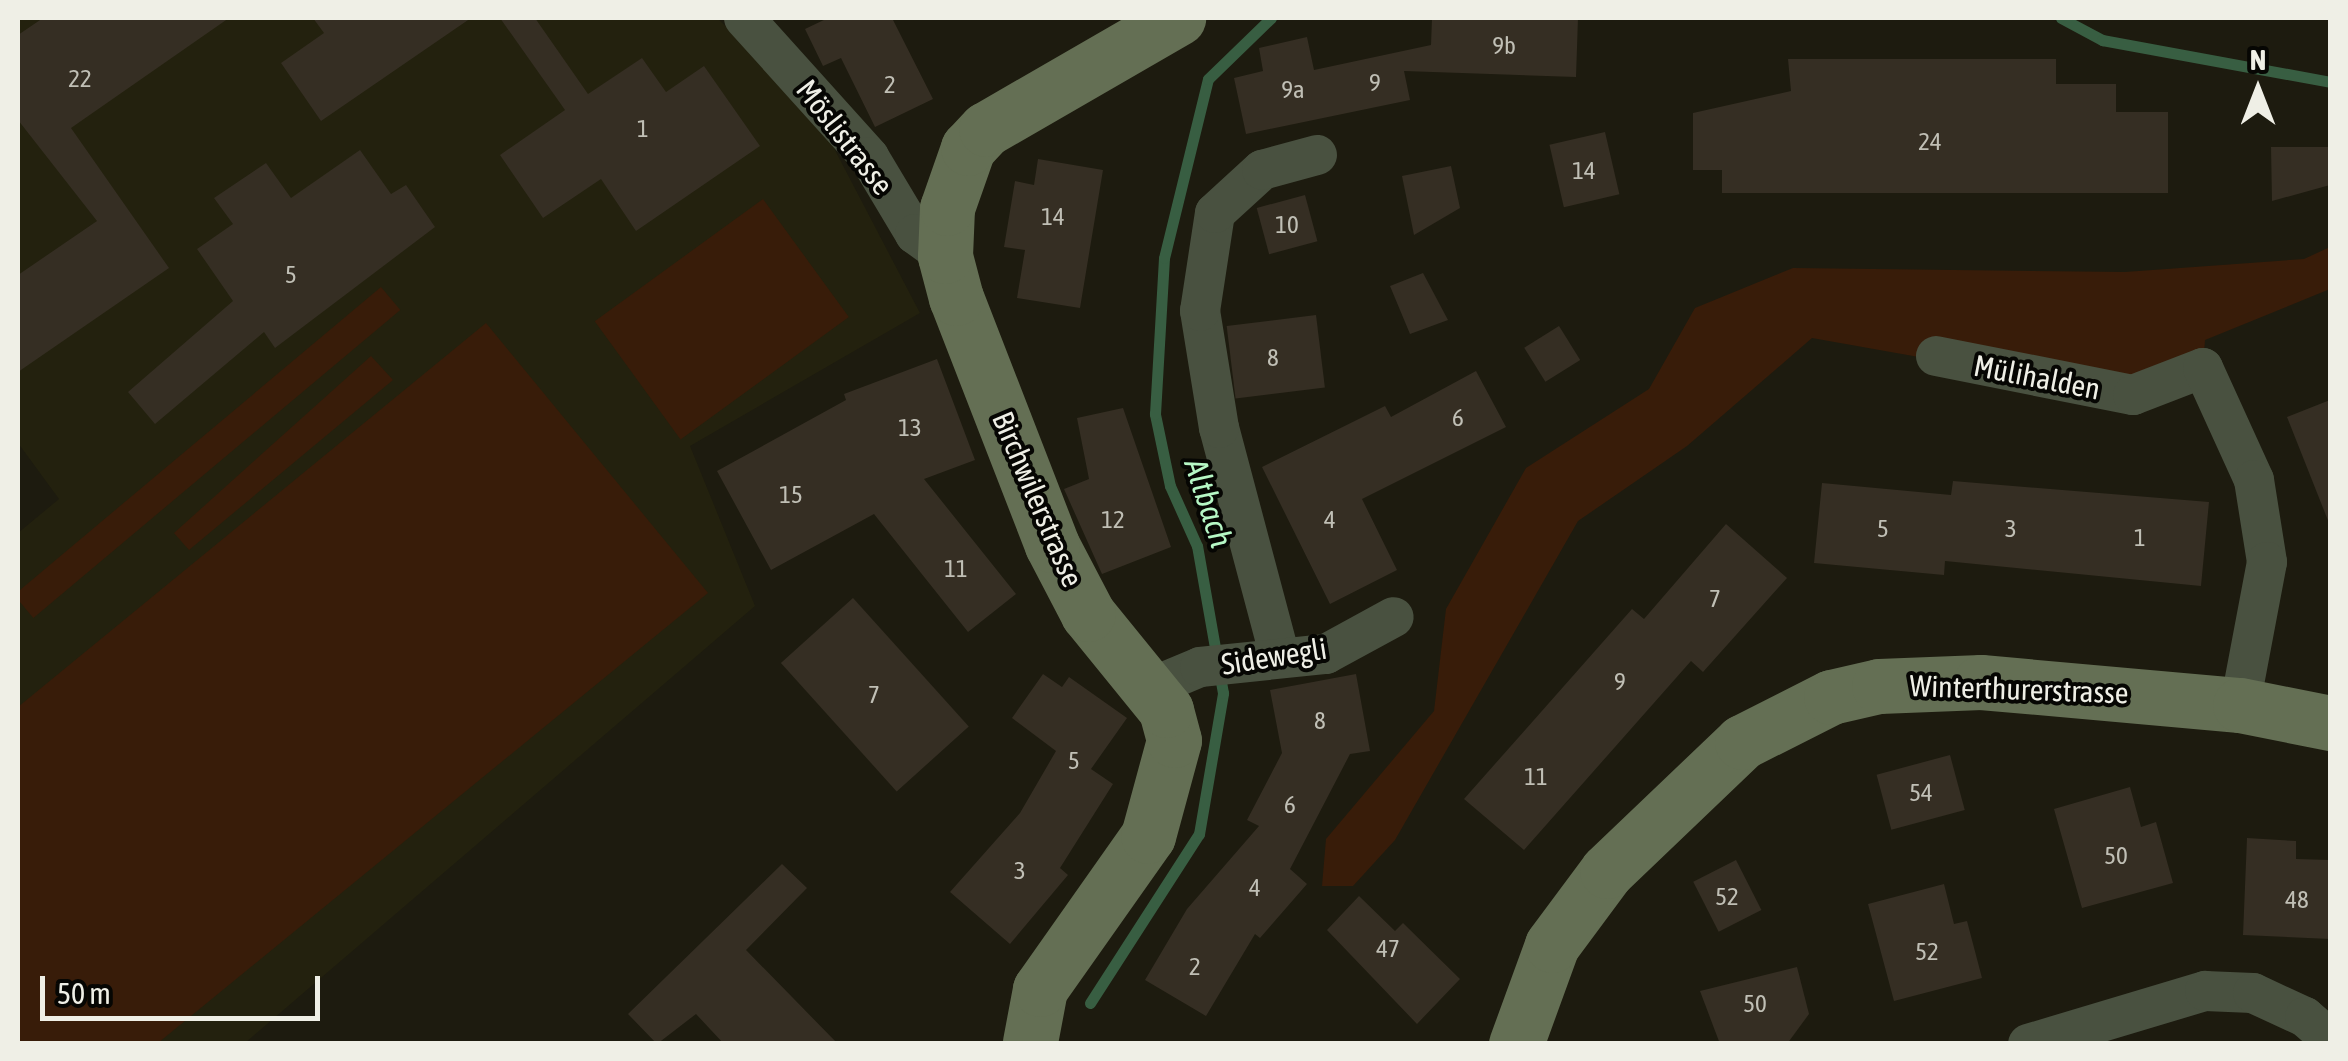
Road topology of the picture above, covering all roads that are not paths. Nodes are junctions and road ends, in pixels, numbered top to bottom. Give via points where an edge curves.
1 (744, 18) edge
2 (1178, 18) edge
3 (1317, 155) dead end
4 (944, 256) junction
5 (1936, 356) dead end
6 (1394, 617) dead end
7 (1280, 657) junction
8 (1150, 688) junction
9 (2240, 705) junction
10 (2330, 724) edge
11 (2330, 1039) edge
12 (1028, 1043) edge
13 (1040, 1044) edge
14 (1516, 1044) edge
15 (2028, 1044) edge

1 - 4 street, Möslistrasse via 868,157 915,234
2 - 4 street, Birchwilerstrasse via 986,128 954,175
3 - 7 street via 1262,170 1215,213 1200,311 1219,428
4 - 8 street, Birchwilerstrasse via 1052,545 1088,614
5 - 9 street, Mülihalden via 2132,396 2203,368 2254,480 2267,562
6 - 7 street, Sidewegli via 1326,654
7 - 8 street, Sidewegli via 1218,665
8 - 12 street, Birchwilerstrasse via 1174,740 1169,777 1148,836 1111,898 1040,989
9 - 10 street, Winterthurerstrasse
9 - 14 street, Winterthurerstrasse via 1928,682 1831,697 1784,716 1700,775 1607,871 1552,945
11 - 15 street via 2305,1017 2253,993 2205,992
12 - 13 street

